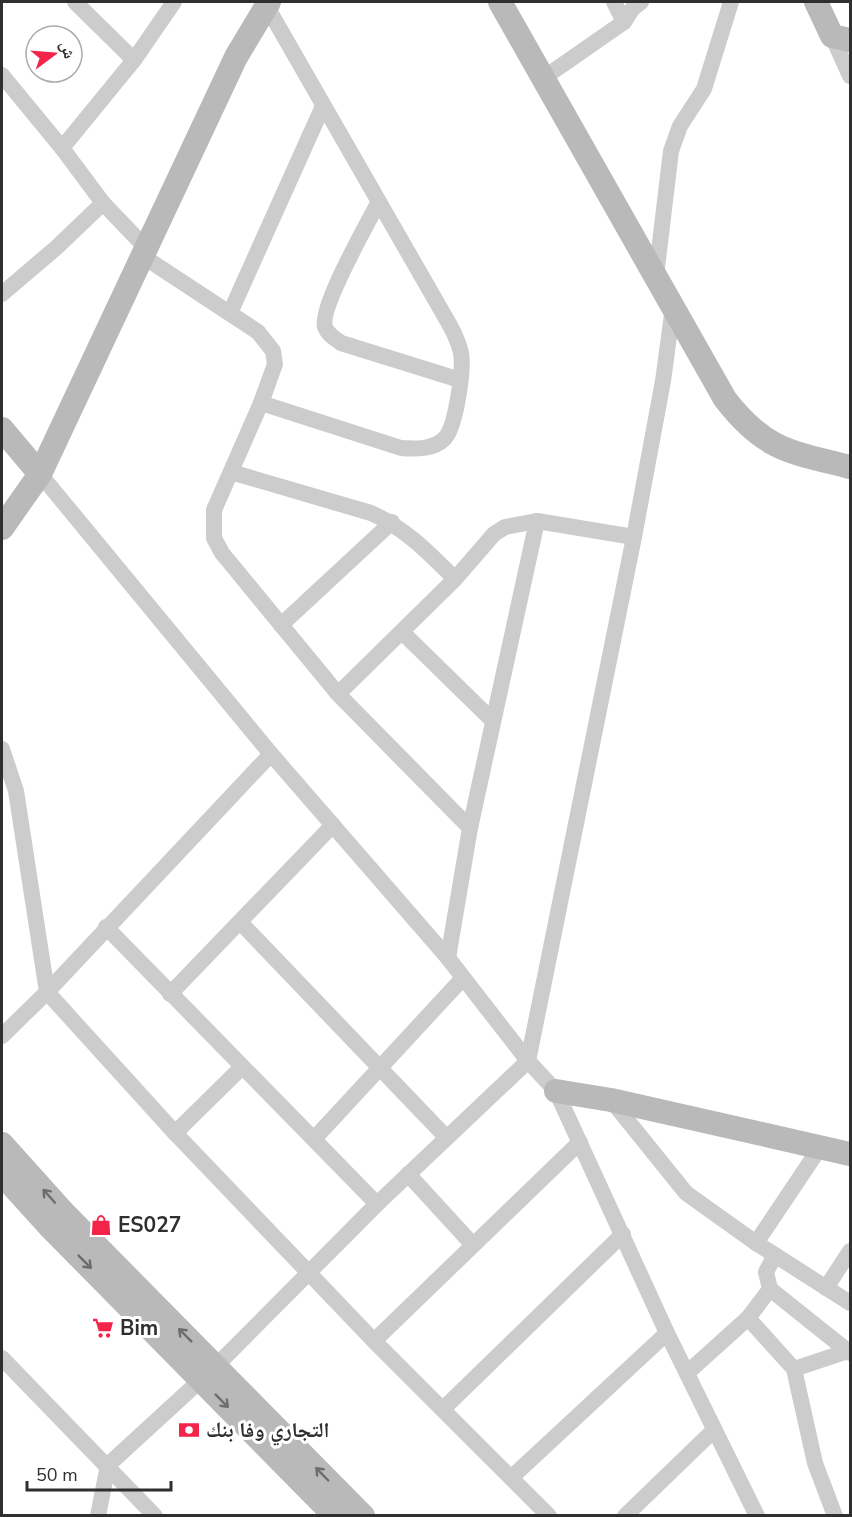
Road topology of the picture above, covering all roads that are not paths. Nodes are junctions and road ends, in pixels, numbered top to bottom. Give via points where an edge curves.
1 (75, 2) edge
2 (174, 2) edge
3 (500, 2) edge
4 (614, 2) edge
5 (641, 2) edge
6 (731, 2) edge
7 (816, 2) edge
8 (267, 3) edge
9 (624, 22) junction
10 (841, 38) edge
11 (134, 60) junction
12 (2, 75) edge
13 (850, 76) edge
14 (545, 77) junction
15 (323, 106) junction
16 (62, 148) junction
17 (103, 203) junction
18 (378, 203) junction
19 (144, 251) junction
20 (656, 276) junction
21 (2, 294) edge
22 (673, 307) junction
23 (230, 313) junction
24 (460, 380) junction
25 (261, 403) junction
26 (2, 429) edge
27 (850, 467) edge
28 (231, 472) junction
29 (40, 474) junction
30 (537, 521) junction
31 (392, 522) junction
32 (2, 528) edge
33 (634, 537) junction
34 (455, 579) junction
35 (281, 625) junction
36 (402, 632) junction
37 (338, 694) junction
38 (493, 721) junction
39 (2, 749) edge
40 (271, 754) junction
41 (333, 825) junction
42 (470, 828) junction
43 (240, 922) junction
44 (106, 927) junction
45 (448, 958) junction
46 (463, 978) junction
47 (46, 992) junction
48 (170, 994) junction
49 (2, 1036) edge
50 (528, 1061) junction
51 (242, 1067) junction
52 (379, 1070) junction
53 (556, 1091) junction
54 (611, 1100) junction
55 (176, 1133) junction
56 (446, 1137) junction
57 (314, 1139) junction
58 (580, 1142) junction
59 (2, 1144) edge
60 (821, 1146) junction
61 (850, 1154) edge
62 (2, 1174) edge
63 (408, 1174) junction
64 (377, 1204) junction
65 (622, 1234) junction
66 (756, 1243) junction
67 (473, 1245) junction
68 (850, 1251) edge
69 (775, 1255) junction
70 (309, 1272) junction
71 (826, 1288) junction
72 (770, 1289) junction
73 (850, 1303) edge
74 (748, 1318) junction
75 (667, 1333) junction
76 (374, 1341) junction
77 (849, 1352) edge
78 (2, 1358) edge
79 (794, 1369) junction
80 (209, 1373) junction
81 (687, 1373) junction
82 (443, 1409) junction
83 (714, 1430) junction
84 (108, 1465) junction
85 (512, 1477) junction
86 (98, 1515) edge
87 (155, 1515) edge
88 (335, 1515) edge
89 (363, 1515) edge
90 (549, 1515) edge
91 (625, 1515) edge
92 (757, 1515) edge
93 (835, 1515) edge

1 - 11 street
2 - 11 street
3 - 14 street
4 - 9 street
5 - 9 street
6 - 20 street via 705,88 680,126 670,151
7 - 10 street
8 - 15 street
8 - 19 street via 236,57
9 - 14 street
10 - 13 street
11 - 16 street
12 - 16 street
14 - 20 street
15 - 18 street
15 - 23 street
16 - 17 street
17 - 19 street
17 - 21 street
18 - 24 street via 458,340 462,355
18 - 24 street via 330,298 325,327 341,343
19 - 23 street
19 - 29 street
20 - 22 street
22 - 27 street via 725,399 744,424 764,440 793,452
22 - 33 street
23 - 25 street via 258,332 273,351 275,364
24 - 25 street via 445,438 422,449 401,448
25 - 28 street
26 - 29 street
28 - 31 street
28 - 35 street via 214,510 214,538 222,554
29 - 32 street
29 - 40 street
30 - 33 street
30 - 34 street via 517,523 494,534
30 - 38 street
31 - 34 street
31 - 35 street
33 - 50 street
34 - 36 street
35 - 37 street
36 - 37 street
36 - 38 street
37 - 42 street
38 - 42 street
39 - 47 street via 16,791
40 - 41 street
40 - 44 street
41 - 43 street
41 - 45 street
42 - 45 street
43 - 48 street
43 - 52 street
44 - 47 street
44 - 48 street
45 - 46 street
46 - 50 street
46 - 52 street
47 - 49 street
47 - 55 street
48 - 51 street
50 - 53 street
50 - 56 street
51 - 55 street
51 - 57 street
52 - 56 street
52 - 57 street
53 - 54 street
53 - 58 street
54 - 60 street
54 - 66 street via 686,1193
55 - 70 street
56 - 63 street
57 - 64 street
58 - 65 street
58 - 67 street
80 -> 59 street
60 - 61 street
60 - 66 street
62 -> 80 street via 49,1227
63 - 64 street
63 - 67 street
64 - 70 street
65 - 75 street
65 - 82 street
66 - 69 street
67 - 76 street
68 - 71 street
69 - 71 street
69 - 72 street via 766,1272
70 - 76 street
70 - 80 street
71 - 73 street
72 - 74 street
72 - 77 street
74 - 79 street
74 - 81 street
75 - 81 street
75 - 85 street
76 - 82 street
77 - 79 street
78 - 84 street
79 - 93 street via 815,1463
80 - 84 street
80 -> 88 street
89 -> 80 street
81 - 83 street
82 - 85 street
83 - 91 street
83 - 92 street
84 - 86 street
84 - 87 street
85 - 90 street

